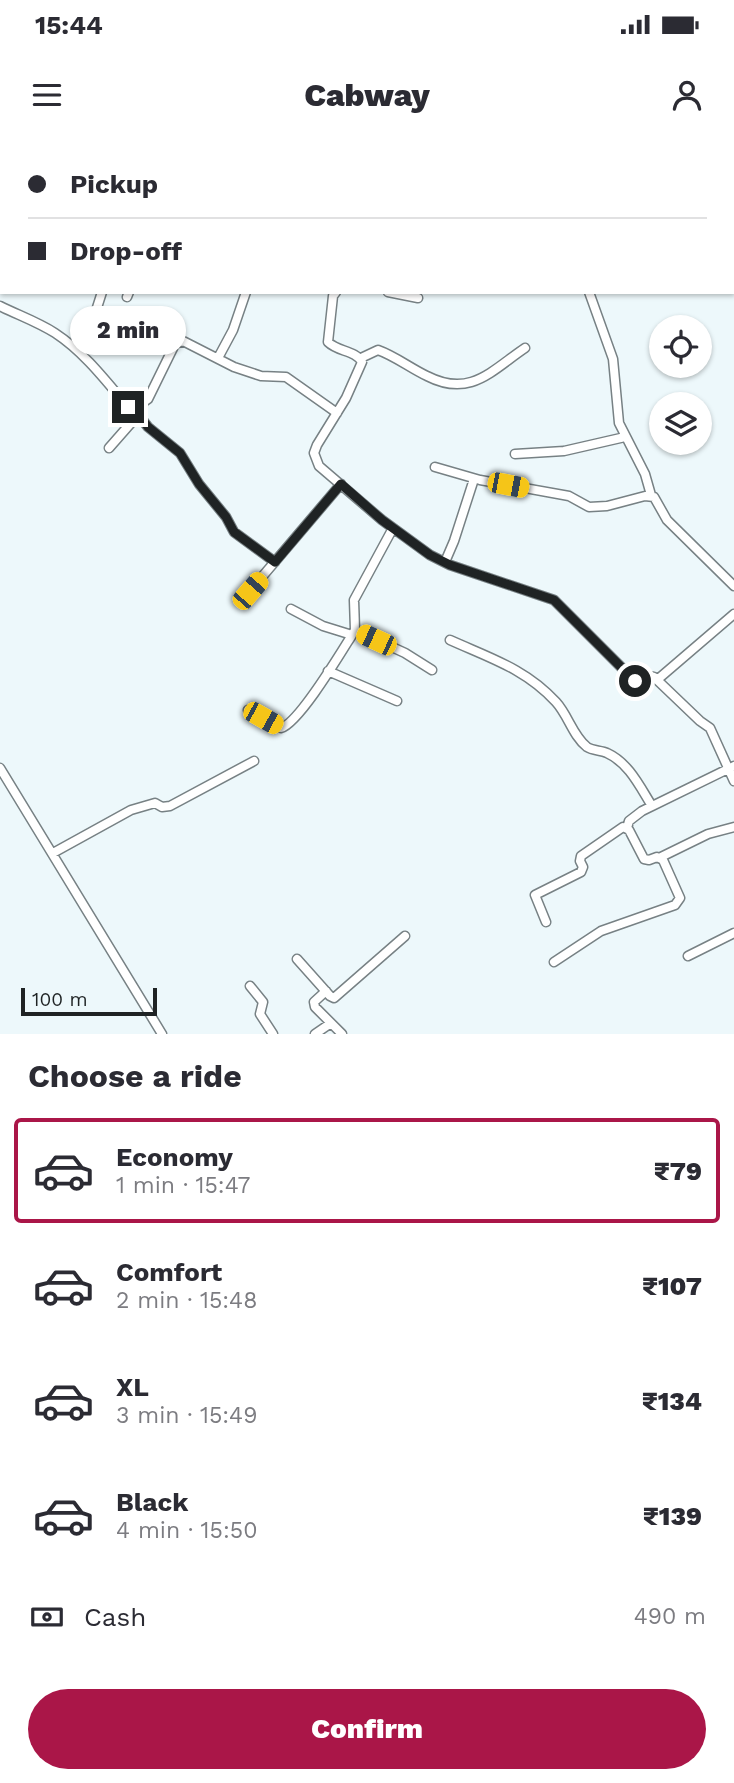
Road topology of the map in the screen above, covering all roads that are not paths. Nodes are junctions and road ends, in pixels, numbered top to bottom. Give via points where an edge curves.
1 (101, 294) edge
2 (245, 294) edge
3 (334, 294) edge
4 (398, 294) edge
5 (590, 294) edge
6 (418, 298) dead end
7 (0, 306) edge
8 (94, 317) dead end
9 (525, 348) dead end
10 (218, 358) junction
11 (361, 358) junction
12 (136, 412) junction
13 (337, 413) junction
14 (625, 437) junction
15 (108, 448) dead end
16 (515, 454) dead end
17 (435, 467) dead end
18 (474, 479) junction
19 (341, 484) junction
20 (651, 495) junction
21 (393, 528) junction
22 (275, 562) junction
23 (445, 562) junction
24 (734, 586) edge
25 (250, 591) dead end
26 (291, 609) dead end
27 (734, 614) edge
28 (353, 633) junction
29 (450, 640) dead end
30 (432, 670) dead end
31 (328, 671) junction
32 (657, 680) junction
33 (397, 701) dead end
34 (248, 710) dead end
35 (254, 761) dead end
36 (0, 768) edge
37 (731, 768) edge
38 (734, 780) edge
39 (652, 806) junction
40 (734, 827) edge
41 (627, 828) junction
42 (53, 853) junction
43 (661, 857) junction
44 (547, 922) dead end
45 (734, 933) edge
46 (405, 936) dead end
47 (688, 956) dead end
48 (297, 959) dead end
49 (554, 962) dead end
50 (250, 986) dead end
51 (326, 991) junction
52 (331, 1023) junction
53 (162, 1034) edge
54 (273, 1034) edge
55 (315, 1034) edge
56 (342, 1034) edge

1 - 8 street
2 - 10 street
3 - 11 street via 328,342
4 - 6 street
5 - 14 street via 613,359 619,423
7 - 12 street via 66,340
9 - 11 street via 463,385 428,377 378,350
10 - 12 street via 183,341 175,344 148,399
10 - 13 street via 261,376 286,377
11 - 13 street via 362,366
12 - 15 street
12 - 22 street via 180,453 234,532
13 - 19 street via 314,453 319,466
14 - 16 street via 564,451
14 - 20 street
17 - 18 street
18 - 20 street via 569,496 589,507
18 - 23 street
19 - 21 street
19 - 22 street
20 - 24 street via 667,520
21 - 23 street
21 - 28 street via 354,600
22 - 25 street
23 - 32 street via 554,600 635,681 650,676
26 - 28 street via 323,626
27 - 32 street
28 - 30 street via 405,653
28 - 31 street
29 - 39 street via 529,678 562,709 580,740 606,752 633,774
31 - 33 street
31 - 34 street via 285,727
32 - 37 street via 710,728
35 - 42 street via 170,806 138,806
36 - 42 street
37 - 38 street
37 - 39 street
39 - 41 street via 633,817
40 - 43 street
41 - 43 street via 644,859
41 - 44 street via 581,856 580,872 536,895
42 - 53 street
43 - 49 street via 680,898 676,905 601,931
45 - 47 street
46 - 51 street via 336,997
48 - 51 street
50 - 54 street via 262,999 260,1014
51 - 52 street via 314,1004
52 - 55 street
52 - 56 street

